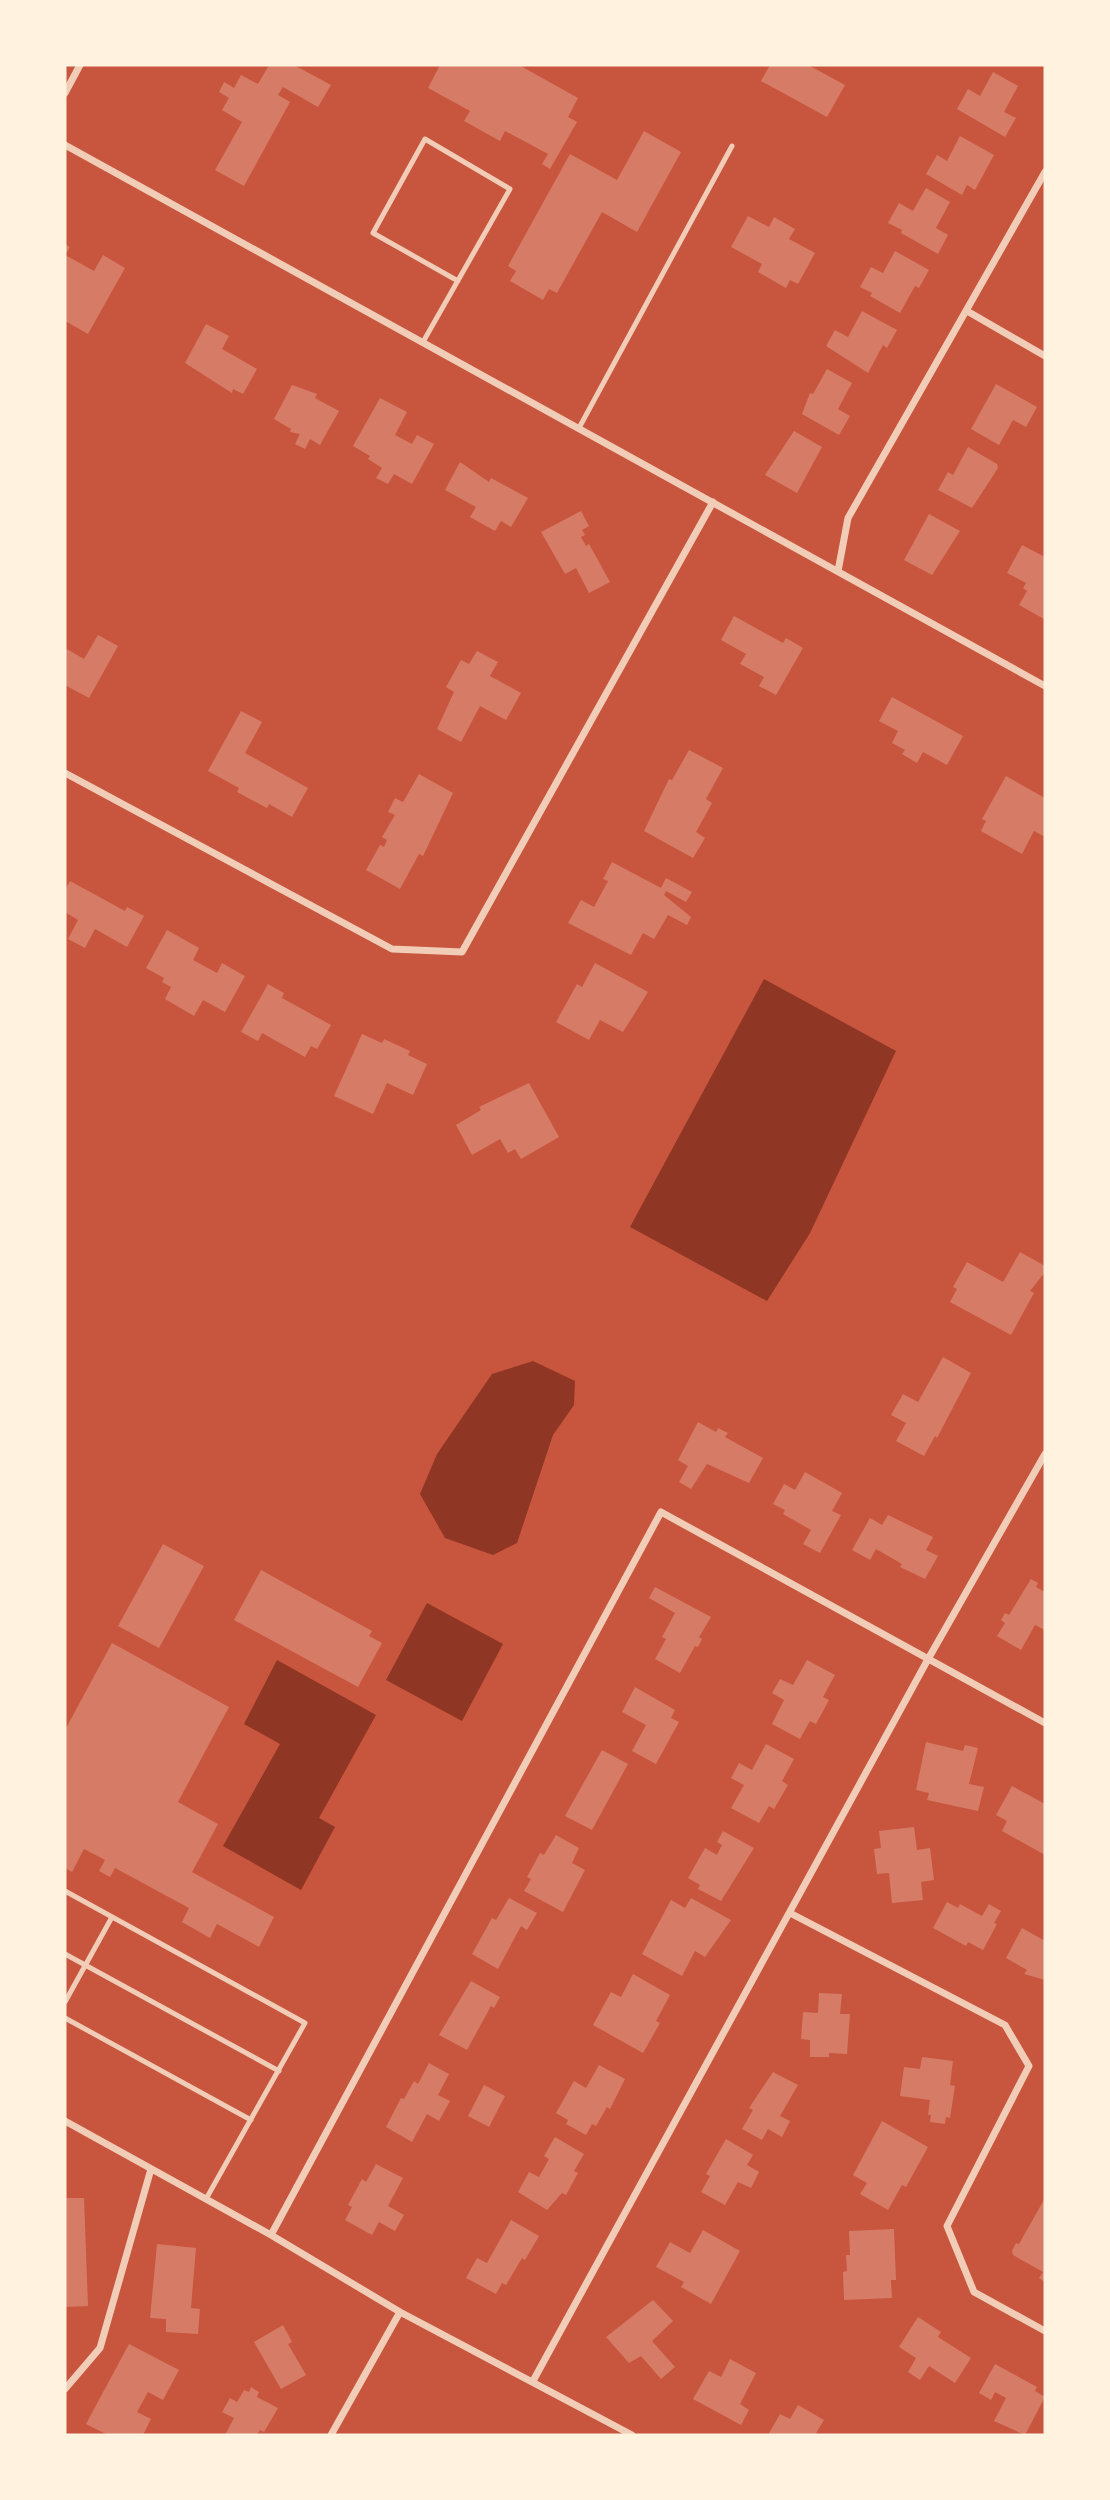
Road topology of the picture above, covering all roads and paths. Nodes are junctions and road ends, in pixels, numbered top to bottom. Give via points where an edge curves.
1 (80, 65) edge
2 (65, 93) edge
3 (65, 145) edge
4 (732, 146) dead end
5 (1045, 172) edge
6 (458, 281) junction
7 (967, 311) junction
8 (423, 342) junction
9 (1045, 356) edge
10 (579, 428) junction
11 (713, 502) junction
12 (838, 571) junction
13 (1045, 686) edge
14 (65, 774) edge
15 (1045, 1454) edge
16 (927, 1661) junction
17 (1045, 1723) edge
18 (65, 1891) edge
19 (790, 1913) junction
20 (112, 1917) junction
21 (65, 1954) edge
22 (85, 1965) junction
23 (65, 2001) edge
24 (65, 2018) edge
25 (279, 2071) junction
26 (251, 2120) junction
27 (65, 2122) edge
28 (151, 2169) junction
29 (206, 2199) junction
30 (271, 2235) junction
31 (400, 2312) junction
32 (1045, 2332) edge
33 (533, 2381) junction
34 (65, 2389) edge
35 (331, 2435) edge
36 (632, 2435) edge

1 - 2 street
3 - 8 street
4 - 10 lane
5 - 7 street
6 - 6 lane via 510,189 425,139 373,233
6 - 8 lane
7 - 9 street
7 - 12 street via 848,518
8 - 10 street
10 - 11 street
11 - 12 street
11 - 14 street via 462,952 392,949
12 - 13 street
15 - 16 street
16 - 17 street
16 - 19 street
16 - 30 street via 661,1512
18 - 20 lane
19 - 32 street via 1005,2025 1029,2066 947,2226 974,2292
19 - 33 street
20 - 22 lane
20 - 25 lane via 306,2023
21 - 22 lane
22 - 23 lane
22 - 25 lane
24 - 26 lane
25 - 26 lane
26 - 29 lane
27 - 28 street
28 - 29 street
28 - 34 street via 100,2348
29 - 30 street
30 - 31 street
31 - 33 street
31 - 35 street
33 - 36 street

